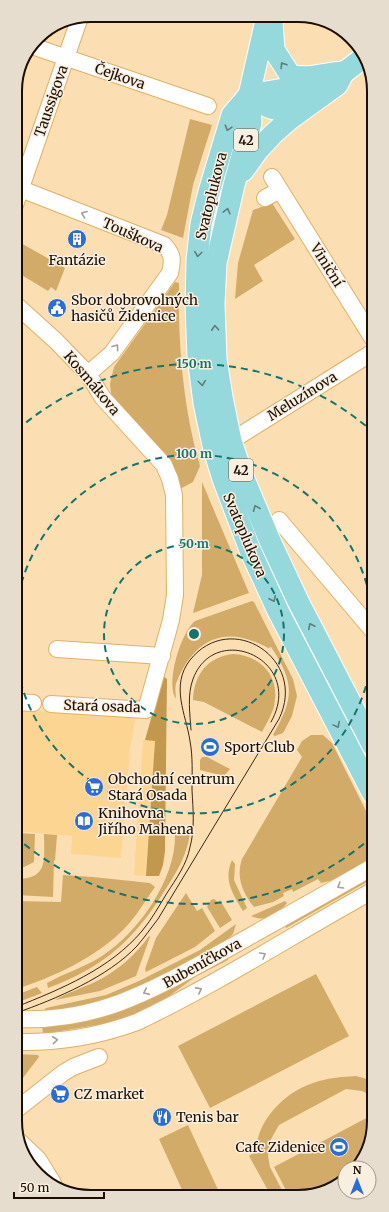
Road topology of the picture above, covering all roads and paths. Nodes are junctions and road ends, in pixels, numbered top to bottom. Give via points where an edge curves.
1 (266, 22) edge
2 (272, 22) edge
3 (77, 24) edge
4 (37, 48) edge
5 (66, 58) junction
6 (360, 60) edge
7 (344, 72) junction
8 (249, 95) junction
9 (208, 106) dead end
10 (234, 184) junction
11 (22, 186) edge
12 (22, 189) edge
13 (265, 198) dead end
14 (22, 310) edge
15 (367, 329) edge
16 (367, 356) edge
17 (88, 374) junction
18 (231, 441) junction
19 (279, 520) dead end
20 (174, 595) joint
21 (367, 624) edge
22 (57, 649) dead end
23 (162, 656) junction
24 (22, 702) edge
25 (33, 703) dead end
26 (51, 704) dead end
27 (367, 734) edge
28 (367, 782) edge
29 (367, 870) edge
30 (367, 894) edge
31 (22, 1019) edge
32 (22, 1042) edge
33 (99, 1057) dead end
34 (22, 1105) edge
35 (28, 1149) edge
36 (47, 1174) edge

1 - 8 main road, Svatoplukova / 42
7 -> 2 main road via 310,78 290,75 274,50
3 - 5 street, Taussigova
4 - 5 street, Čejkova
5 - 9 street, Čejkova
5 - 11 street, Taussigova
6 - 7 main road
7 - 8 main road via 288,110 266,107
7 - 10 main road via 338,85 273,134
8 - 10 main road, Svatoplukova / 42 via 252,122
8 -> 28 main road, Svatoplukova / 42 via 232,115 201,224 196,305 198,357 204,403 222,479 250,550
18 -> 10 main road, Svatoplukova / 42 via 216,359 214,304 216,263
17 -> 12 street, Touškova via 112,353 170,273 173,262 170,252 164,245
13 - 15 street, Viniční via 276,183
14 - 17 street, Kosmákova
16 - 18 street, Meluzínova
17 - 20 street, Kosmákova via 103,398 164,465 170,479 174,495
27 -> 18 main road, Svatoplukova / 42 via 270,541
19 - 21 street
20 - 23 street, Stará osada
22 - 23 street
23 - 26 street, Stará osada via 146,710
24 - 25 street
29 -> 31 street, Bubeníčkova via 185,973 136,997 106,1008 72,1016
32 -> 30 street, Bubeníčkova via 106,1032 136,1022 232,973
33 - 34 street via 73,1066
35 - 36 street

